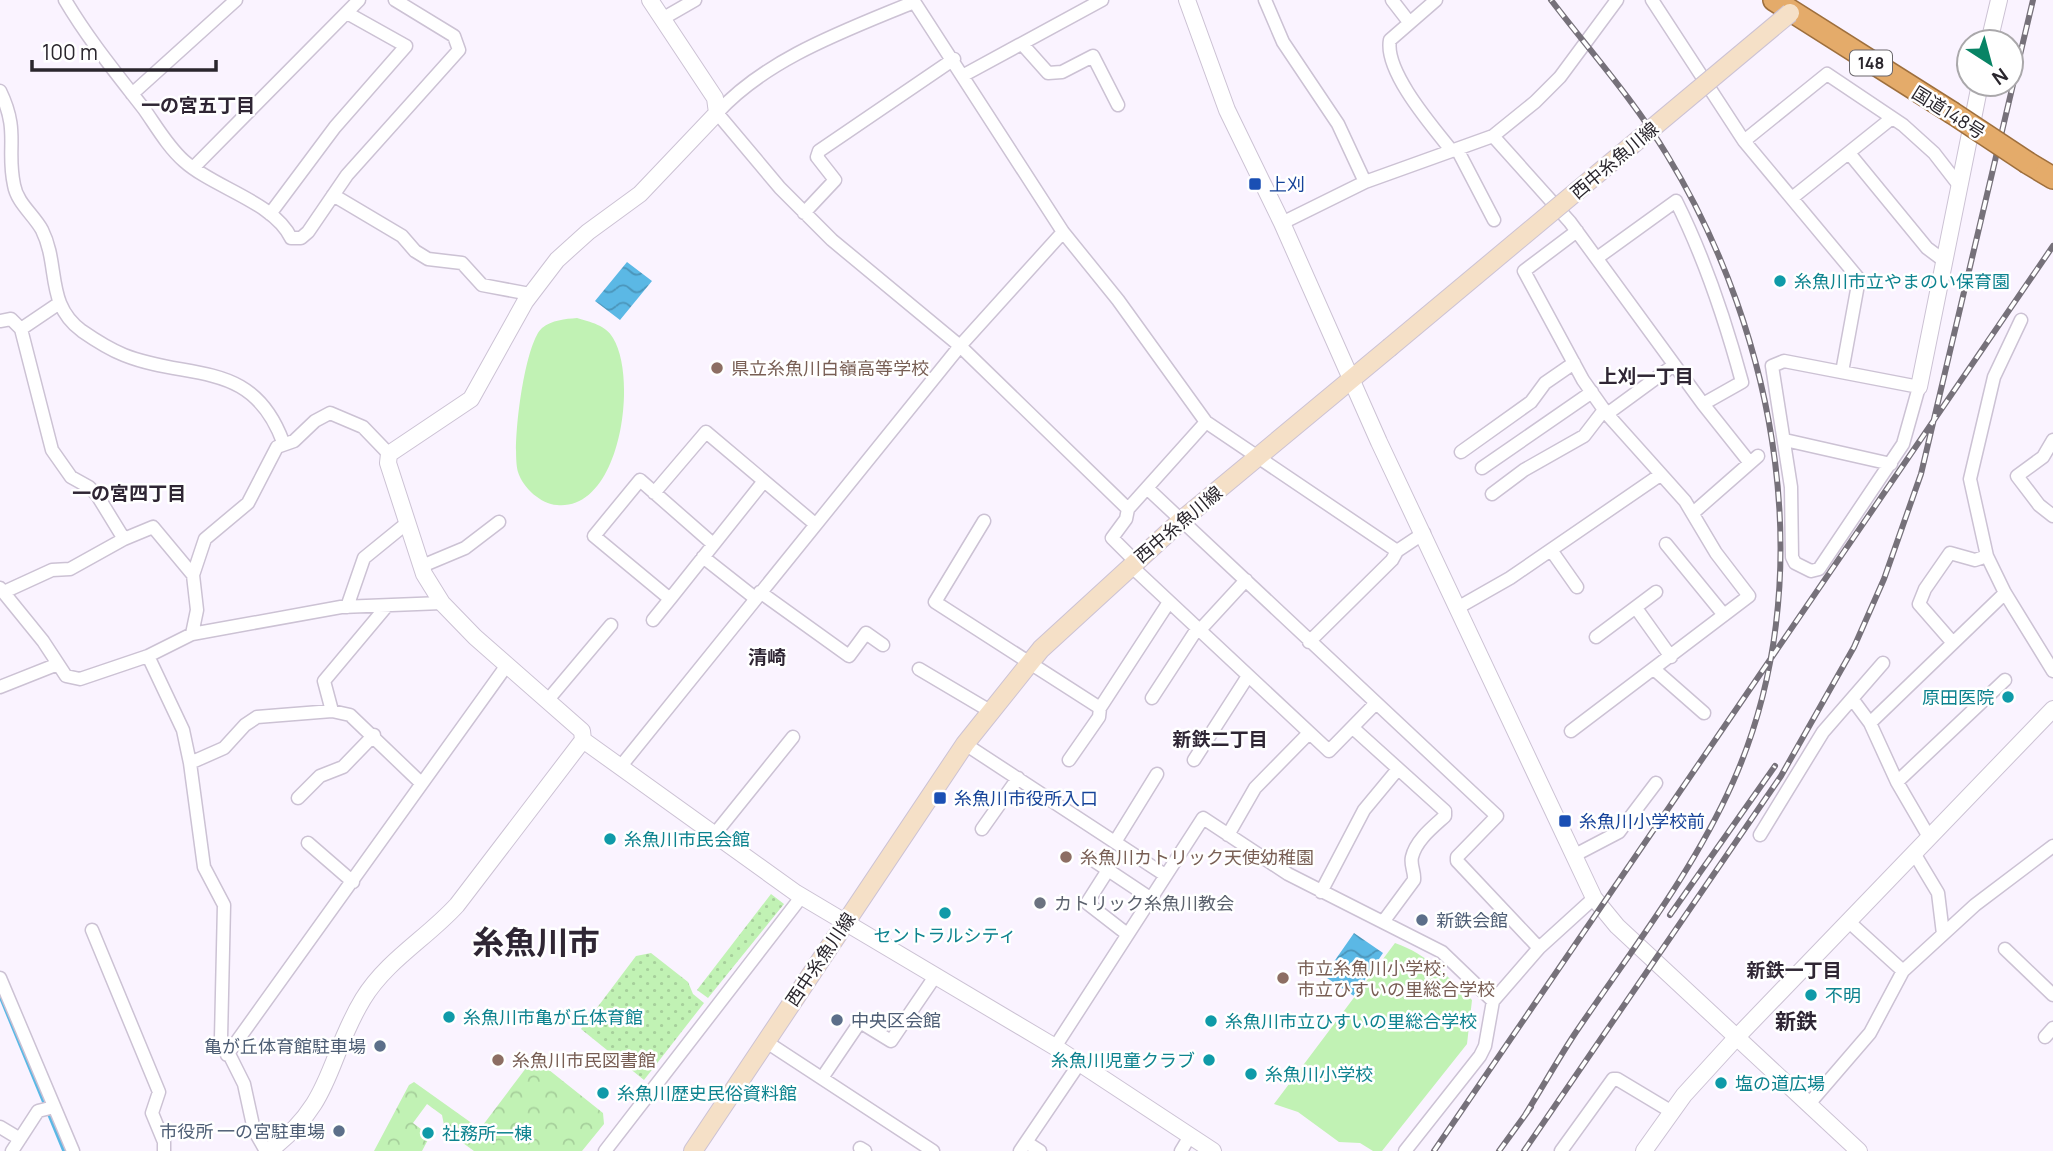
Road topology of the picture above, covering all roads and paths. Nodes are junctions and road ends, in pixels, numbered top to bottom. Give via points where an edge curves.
1 (65, 0) edge
2 (236, 0) edge
3 (359, 0) edge
4 (395, 0) edge
5 (650, 0) edge
6 (695, 0) edge
7 (1102, 0) edge
8 (1187, 0) edge
9 (1265, 0) edge
10 (1392, 0) edge
11 (1436, 0) edge
12 (1617, 0) edge
13 (1652, 0) edge
14 (1999, 0) edge
15 (914, 1) edge
16 (1782, 6) edge
17 (347, 12) junction
18 (663, 19) junction
19 (1409, 22) junction
20 (1992, 28) edge
21 (1023, 45) junction
22 (954, 59) junction
23 (964, 75) junction
24 (0, 91) edge
25 (132, 94) junction
26 (1977, 98) edge
27 (1118, 105) dead end
28 (716, 113) junction
29 (1892, 118) junction
30 (1493, 136) junction
31 (1744, 141) junction
32 (1454, 150) junction
33 (1849, 153) junction
34 (193, 168) junction
35 (2053, 178) edge
36 (1365, 182) junction
37 (1958, 184) junction
38 (333, 195) junction
39 (1792, 198) junction
40 (804, 212) junction
41 (270, 214) junction
42 (1494, 220) dead end
43 (1282, 223) junction
44 (1577, 231) junction
45 (1063, 232) junction
46 (1597, 258) junction
47 (1943, 260) junction
48 (530, 294) junction
49 (58, 304) junction
50 (2021, 320) dead end
51 (0, 321) edge
52 (20, 329) junction
53 (960, 346) junction
54 (1574, 363) junction
55 (1674, 365) junction
56 (1842, 372) junction
57 (1352, 378) junction
58 (1919, 387) junction
59 (1591, 392) junction
60 (1703, 404) junction
61 (1606, 412) junction
62 (1206, 422) junction
63 (1785, 440) junction
64 (2053, 440) edge
65 (283, 442) junction
66 (1461, 452) dead end
67 (389, 454) junction
68 (1256, 458) junction
69 (1891, 464) junction
70 (1482, 468) dead end
71 (1660, 475) junction
72 (764, 481) junction
73 (1147, 488) junction
74 (654, 493) junction
75 (1492, 494) dead end
76 (1128, 509) junction
77 (1693, 513) junction
78 (2053, 516) edge
79 (1183, 519) junction
80 (984, 521) dead end
81 (499, 522) dead end
82 (407, 523) junction
83 (815, 524) junction
84 (1424, 533) junction
85 (124, 539) junction
86 (713, 544) junction
87 (1666, 544) dead end
88 (1551, 550) junction
89 (1397, 551) junction
90 (1987, 556) junction
91 (703, 557) junction
92 (1133, 563) junction
93 (422, 566) junction
94 (193, 575) junction
95 (1246, 580) junction
96 (1577, 587) dead end
97 (2, 590) edge
98 (1656, 592) dead end
99 (2005, 593) junction
100 (758, 595) junction
101 (670, 599) junction
102 (1169, 602) junction
103 (442, 603) junction
104 (347, 607) junction
105 (386, 607) junction
106 (1459, 607) junction
107 (1636, 608) junction
108 (1724, 615) junction
109 (653, 621) dead end
110 (611, 625) dead end
111 (1198, 630) junction
112 (192, 634) junction
113 (1596, 637) dead end
114 (1309, 642) junction
115 (1953, 643) junction
116 (883, 645) dead end
117 (148, 656) junction
118 (1671, 657) junction
119 (1030, 662) junction
120 (1884, 663) dead end
121 (58, 664) junction
122 (507, 665) junction
123 (919, 669) dead end
124 (1654, 670) junction
125 (2053, 671) edge
126 (1248, 676) junction
127 (2005, 680) dead end
128 (0, 687) edge
129 (1152, 698) dead end
130 (1853, 700) junction
131 (547, 701) junction
132 (1376, 703) junction
133 (1100, 708) junction
134 (2053, 709) edge
135 (332, 710) junction
136 (990, 711) junction
137 (1704, 713) dead end
138 (1870, 723) junction
139 (1353, 728) junction
140 (1571, 731) dead end
141 (1309, 733) junction
142 (374, 735) junction
143 (793, 737) dead end
144 (583, 740) junction
145 (965, 744) junction
146 (1194, 760) dead end
147 (1069, 761) dead end
148 (190, 763) junction
149 (621, 766) junction
150 (1398, 769) junction
151 (1157, 774) dead end
152 (1018, 778) junction
153 (1897, 782) junction
154 (421, 783) junction
155 (1656, 783) dead end
156 (298, 798) dead end
157 (982, 829) dead end
158 (714, 835) junction
159 (1228, 835) junction
160 (1760, 835) dead end
161 (1929, 836) junction
162 (1115, 842) junction
163 (308, 843) dead end
164 (2053, 846) edge
165 (1914, 853) junction
166 (1575, 855) junction
167 (1087, 856) dead end
168 (1108, 870) junction
169 (1165, 875) junction
170 (352, 882) junction
171 (1321, 892) junction
172 (802, 896) junction
173 (1150, 898) junction
174 (1594, 898) junction
175 (846, 920) junction
176 (1849, 921) junction
177 (1383, 922) junction
178 (92, 930) dead end
179 (1127, 934) junction
180 (1943, 934) junction
181 (1539, 948) junction
182 (2005, 949) dead end
183 (1903, 971) junction
184 (936, 975) junction
185 (0, 978) edge
186 (2053, 995) edge
187 (1493, 1002) junction
188 (1736, 1038) junction
189 (765, 1041) junction
190 (1055, 1047) junction
191 (227, 1055) junction
192 (1079, 1063) junction
193 (821, 1078) junction
194 (1808, 1105) junction
195 (54, 1107) junction
196 (1672, 1112) junction
197 (0, 1127) edge
198 (1191, 1136) junction
199 (20, 1139) junction
200 (1023, 1146) edge
201 (701, 1148) edge
202 (12, 1151) edge
203 (73, 1151) edge
204 (164, 1151) edge
205 (268, 1151) edge
206 (606, 1151) edge
207 (933, 1151) edge
208 (1040, 1151) edge
209 (1181, 1151) edge
210 (1213, 1151) edge
211 (1405, 1151) edge
212 (1560, 1151) edge
213 (1644, 1151) edge
214 (1859, 1151) edge

1 - 25 street via 83,32
2 - 25 street
3 - 17 street
4 - 38 street via 454,36 459,50
5 - 18 street
6 - 18 street
7 - 21 street
8 - 43 street via 1227,110
9 - 36 street via 1283,42 1339,124
10 - 19 street
11 - 19 street
12 - 30 street via 1560,77
13 - 31 street
14 - 20 street
15 - 22 street
15 - 28 street via 771,69
16 - 35 highway, 国道148号 / 148, bridge
16 - 57 main road, 西中糸魚川線, bridge
17 - 34 street
17 - 41 street via 405,46 335,127
18 - 28 street via 715,98
19 - 32 street via 1390,40 1389,57 1423,115
21 - 23 street
21 - 27 street via 1048,73 1062,72 1093,56
22 - 23 street
22 - 40 street via 819,151 817,157 835,180
23 - 45 street
24 - 49 street via 13,134 13,183 50,251
25 - 34 street
26 - 37 street
28 - 40 street
28 - 48 street via 640,194 572,245
29 - 31 street via 1827,74
29 - 33 street
29 - 37 street via 1934,153
30 - 32 street
30 - 44 street
31 - 39 street
32 - 36 street
32 - 42 street
33 - 39 street
33 - 47 street via 1927,248
34 - 41 street
36 - 43 street
37 - 47 street
38 - 41 street via 300,237 291,238 285,225
38 - 48 street via 402,236 428,259 461,263 482,285
39 - 56 street via 1859,279
40 - 53 street
43 - 57 street
44 - 46 street
44 - 54 street via 1524,271
45 - 53 street
45 - 62 street
46 - 55 street
46 - 60 street via 1676,201 1725,318 1742,382
47 - 58 street
48 - 67 street via 471,399
49 - 52 street
49 - 65 street via 79,329 125,356 214,374 236,384 263,406
50 - 90 street via 1994,377 1970,479
51 - 52 street via 11,319
52 - 85 street via 52,450 71,477 97,495
53 - 76 street
53 - 83 street
54 - 59 street
54 - 66 street via 1545,383 1531,402
55 - 60 street
55 - 61 street
56 - 58 street
56 - 63 street via 1784,361 1772,366
57 - 68 main road, 西中糸魚川線
57 - 84 street
58 - 69 street via 1903,444
59 - 61 street
59 - 70 street
60 - 77 street via 1754,460
61 - 71 street
61 - 75 street via 1584,436
62 - 68 street
62 - 73 street
63 - 69 street
63 - 69 street via 1792,557 1811,571 1819,569
64 - 78 street via 2043,457 2017,476
65 - 67 street via 294,441 330,413 363,427
65 - 94 street via 272,453 248,503 205,539
67 - 82 street
68 - 79 main road, 西中糸魚川線
68 - 89 street
71 - 77 street
71 - 88 street
72 - 74 street via 706,432
72 - 83 street
72 - 86 street
73 - 76 street
73 - 79 street
74 - 86 street
74 - 101 street via 640,481 594,536
76 - 92 street via 1112,538
77 - 108 street via 1749,596
79 - 92 main road, 西中糸魚川線
79 - 95 street
80 - 119 street via 936,602
81 - 93 street via 465,548
82 - 93 street
82 - 104 street via 364,558
83 - 100 street
84 - 89 street
84 - 106 street
85 - 94 street via 153,527
85 - 97 street via 69,569 52,570
86 - 91 street
87 - 108 street
88 - 96 street
88 - 106 street
89 - 114 street
90 - 99 street
90 - 115 street via 1975,560 1950,553 1919,604
91 - 100 street
91 - 101 street
92 - 102 street
92 - 119 main road, 西中糸魚川線
93 - 103 street
94 - 112 street via 197,610
95 - 111 street
95 - 114 street
97 - 121 street
98 - 107 street
99 - 115 street
99 - 125 street
100 - 116 street via 849,656 866,633
100 - 149 street
101 - 109 street
102 - 111 street
102 - 133 street
103 - 105 street
103 - 122 street
104 - 105 street
104 - 112 street
105 - 135 street via 324,681
106 - 166 street
107 - 113 street
107 - 118 street
108 - 118 street
110 - 131 street
111 - 126 street
111 - 129 street
112 - 117 street
114 - 132 street
115 - 138 street
117 - 121 street via 80,679 66,676
117 - 148 street via 183,730
118 - 124 street
119 - 133 street
119 - 136 main road, 西中糸魚川線
120 - 130 street
121 - 128 street
122 - 131 street
122 - 154 street
123 - 136 street
124 - 137 street
124 - 140 street
126 - 141 street
126 - 146 street
127 - 153 street
130 - 138 street
130 - 160 street via 1823,732
131 - 144 street via 582,731
132 - 139 street
132 - 181 street via 1497,816 1457,861
133 - 147 street
134 - 161 street
135 - 142 street via 350,715
135 - 148 street via 257,717 224,748
136 - 145 main road, 西中糸魚川線
138 - 153 street
139 - 141 street via 1332,750
139 - 150 street
141 - 159 street via 1255,788
142 - 154 street
142 - 156 street via 344,767 320,776
143 - 158 street
144 - 149 street
144 - 205 street via 457,905 383,971 355,1014 316,1103 290,1135
145 - 152 street
145 - 175 main road, 西中糸魚川線
148 - 191 street via 204,867 224,905 221,1038
149 - 158 street
150 - 171 street via 1364,810
150 - 177 street via 1445,811 1445,816 1415,849 1414,880
151 - 162 street
152 - 157 street
152 - 162 street
153 - 161 street
154 - 170 street
155 - 166 street via 1619,832
158 - 172 street
159 - 169 street via 1203,818
159 - 171 street
161 - 165 street
162 - 169 street
163 - 170 street
164 - 180 street via 2012,874
165 - 176 street
165 - 180 street via 1937,893
166 - 174 street
167 - 168 street
168 - 173 street
168 - 179 street via 1087,903
169 - 173 street
170 - 191 street
171 - 177 street
172 - 175 street
172 - 206 street
173 - 179 street
174 - 181 street
174 - 188 street via 1617,926
175 - 184 street
175 - 189 main road, 西中糸魚川線
176 - 183 street
176 - 188 street
177 - 187 street via 1442,952
178 - 204 street via 159,1092 152,1112
179 - 190 street
180 - 183 street
181 - 187 street
182 - 186 street
183 - 194 street via 1870,1033
184 - 190 street
184 - 193 street via 891,1041 860,1022
185 - 195 street
187 - 211 street via 1480,1056
188 - 194 street
188 - 196 street
189 - 193 street
189 - 201 main road, 西中糸魚川線
190 - 192 street
191 - 205 street via 244,1084 254,1130
192 - 198 street
192 - 200 street
193 - 207 street
194 - 214 street
195 - 199 street via 38,1111
195 - 203 street
196 - 212 street via 1615,1078
196 - 213 street
197 - 199 street
198 - 209 street
198 - 210 street
199 - 202 street
200 - 208 street

